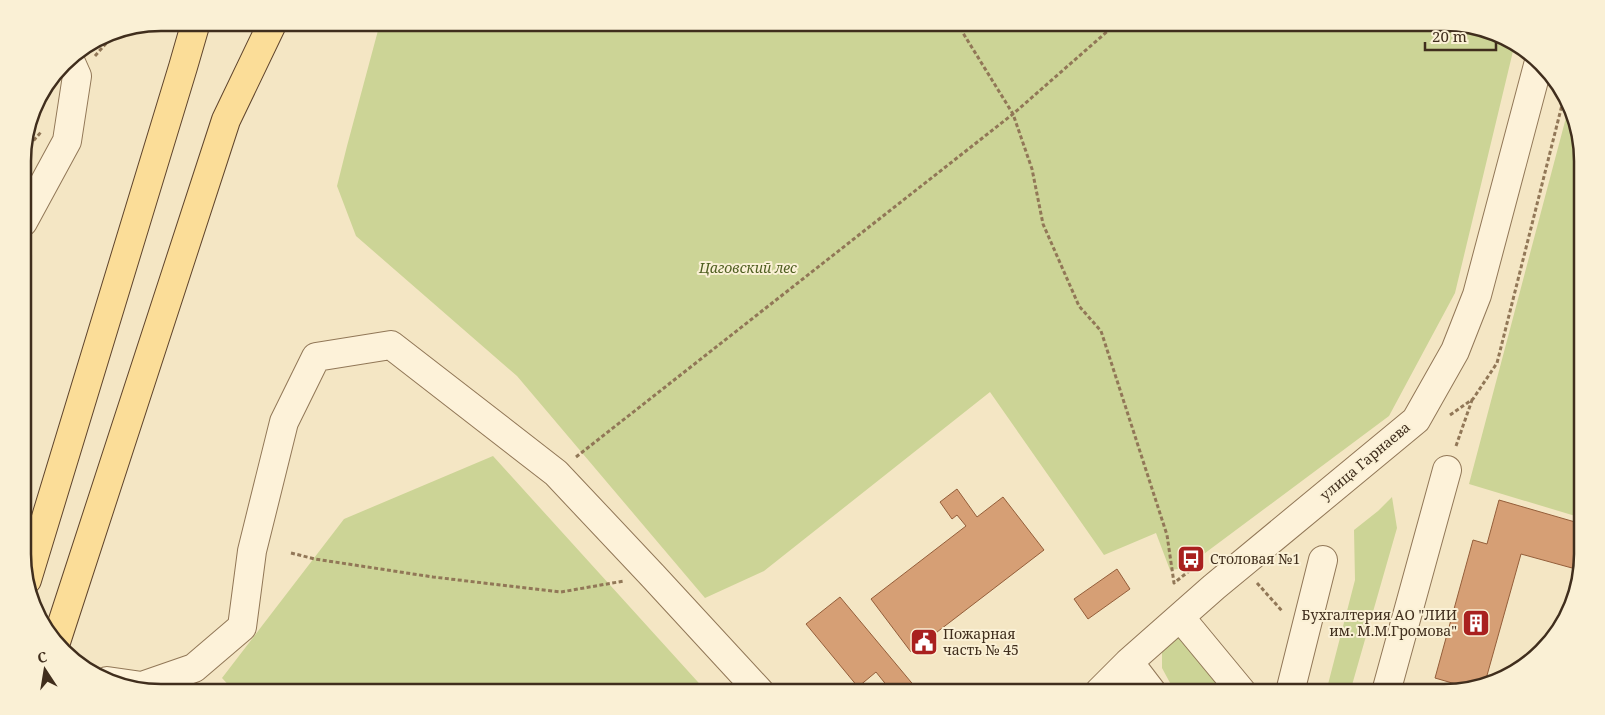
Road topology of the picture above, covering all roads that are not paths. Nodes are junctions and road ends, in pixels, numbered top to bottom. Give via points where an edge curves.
1 (194, 31) edge
2 (199, 31) edge
3 (259, 31) edge
4 (269, 31) edge
5 (73, 67) edge
6 (184, 67) junction
7 (1537, 70) edge
8 (226, 120) junction
9 (32, 206) edge
10 (1447, 470) road end
11 (1323, 560) dead end
12 (32, 565) edge
13 (1180, 617) junction
14 (59, 634) edge
15 (1129, 662) junction
16 (151, 683) edge
17 (1108, 683) edge
18 (1145, 683) edge
19 (1235, 683) edge
20 (1292, 683) edge
21 (1388, 683) edge
22 (752, 684) edge

1 - 6 main road
2 - 6 main road
3 - 8 main road
4 - 8 main road
5 - 9 street via 77,76 67,141
6 - 12 main road
7 - 13 street, улица Гарнаева via 1477,295 1455,351 1416,420
8 - 14 main road
10 - 21 street
11 - 20 street
13 - 15 street, улица Гарнаева
13 - 19 street
15 - 17 street, улица Гарнаева
15 - 18 street
16 - 22 street via 194,668 242,627 252,551 284,422 316,357 391,345 556,473

